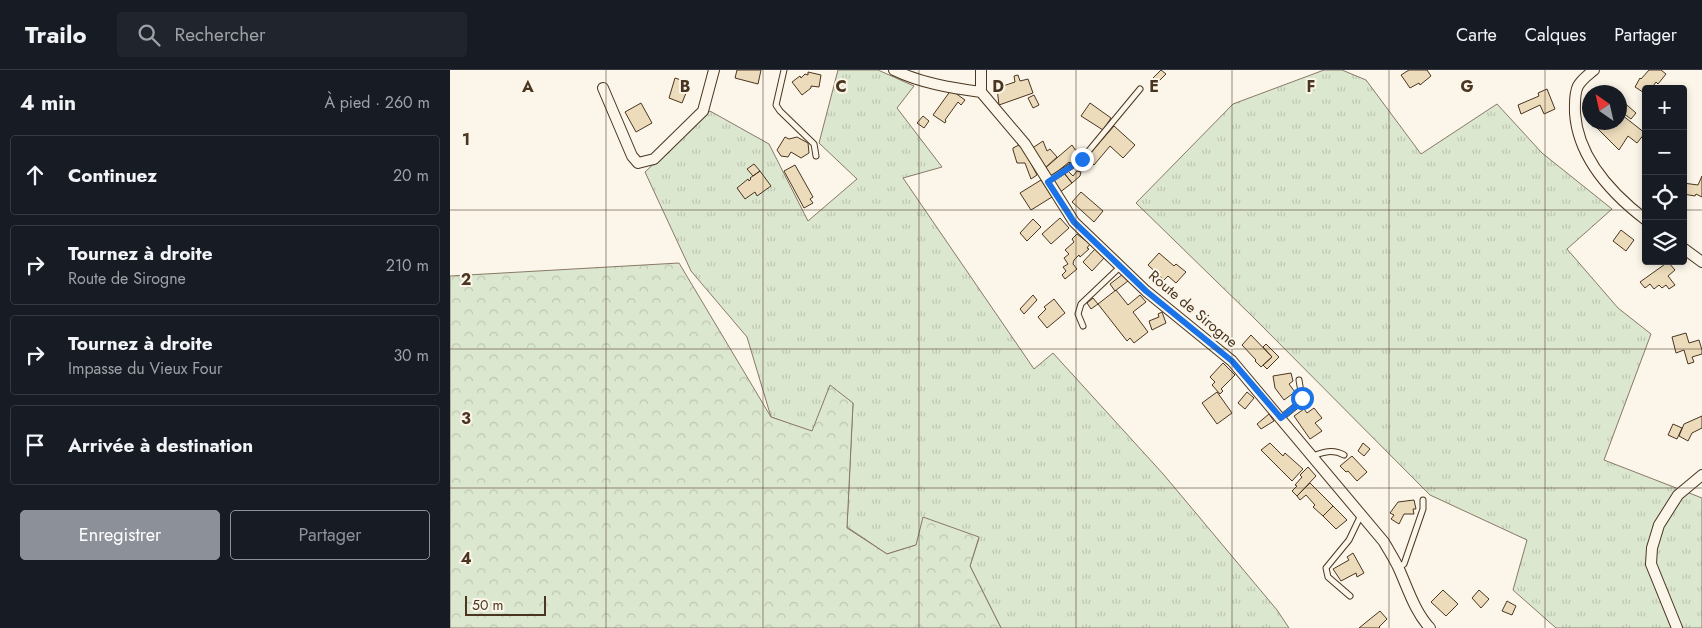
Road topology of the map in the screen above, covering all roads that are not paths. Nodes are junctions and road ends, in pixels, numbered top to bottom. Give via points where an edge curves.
1 (714, 70) edge
2 (784, 70) edge
3 (894, 70) edge
4 (981, 70) edge
5 (1594, 70) edge
6 (603, 88) dead end
7 (1140, 89) dead end
8 (981, 92) junction
9 (816, 156) dead end
10 (1048, 182) junction
11 (1642, 217) edge
12 (1687, 251) edge
13 (1702, 262) edge
14 (1121, 266) junction
15 (1084, 326) dead end
16 (1299, 380) dead end
17 (1281, 418) junction
18 (1344, 454) dead end
19 (1313, 456) junction
20 (1702, 475) edge
21 (1423, 500) dead end
22 (1361, 515) junction
23 (1398, 568) junction
24 (1350, 596) dead end
25 (1430, 628) edge
26 (1677, 628) edge

1 - 6 street via 703,111 654,159 638,163
2 - 9 lane via 776,105 814,144
3 - 8 street via 910,78
4 - 8 street
5 - 11 street via 1577,87 1574,102 1585,152 1605,182
7 - 10 lane via 1082,159
8 - 10 street, Route de Sirogne via 1025,144
10 - 14 street, Route de Sirogne via 1074,222
12 - 13 street
14 - 15 lane via 1081,304 1078,314
14 - 17 street, Route de Sirogne via 1146,291 1232,361
16 - 17 lane via 1302,398
17 - 19 street, Route de Sirogne
18 - 19 lane via 1337,451
19 - 22 street, Route de Sirogne
20 - 26 street via 1678,495 1659,525 1652,548 1651,564
21 - 23 lane via 1423,509 1404,564
22 - 23 street, Route de Sirogne via 1384,542
22 - 24 lane via 1348,540 1326,568 1328,577
23 - 25 street, Route de Sirogne

